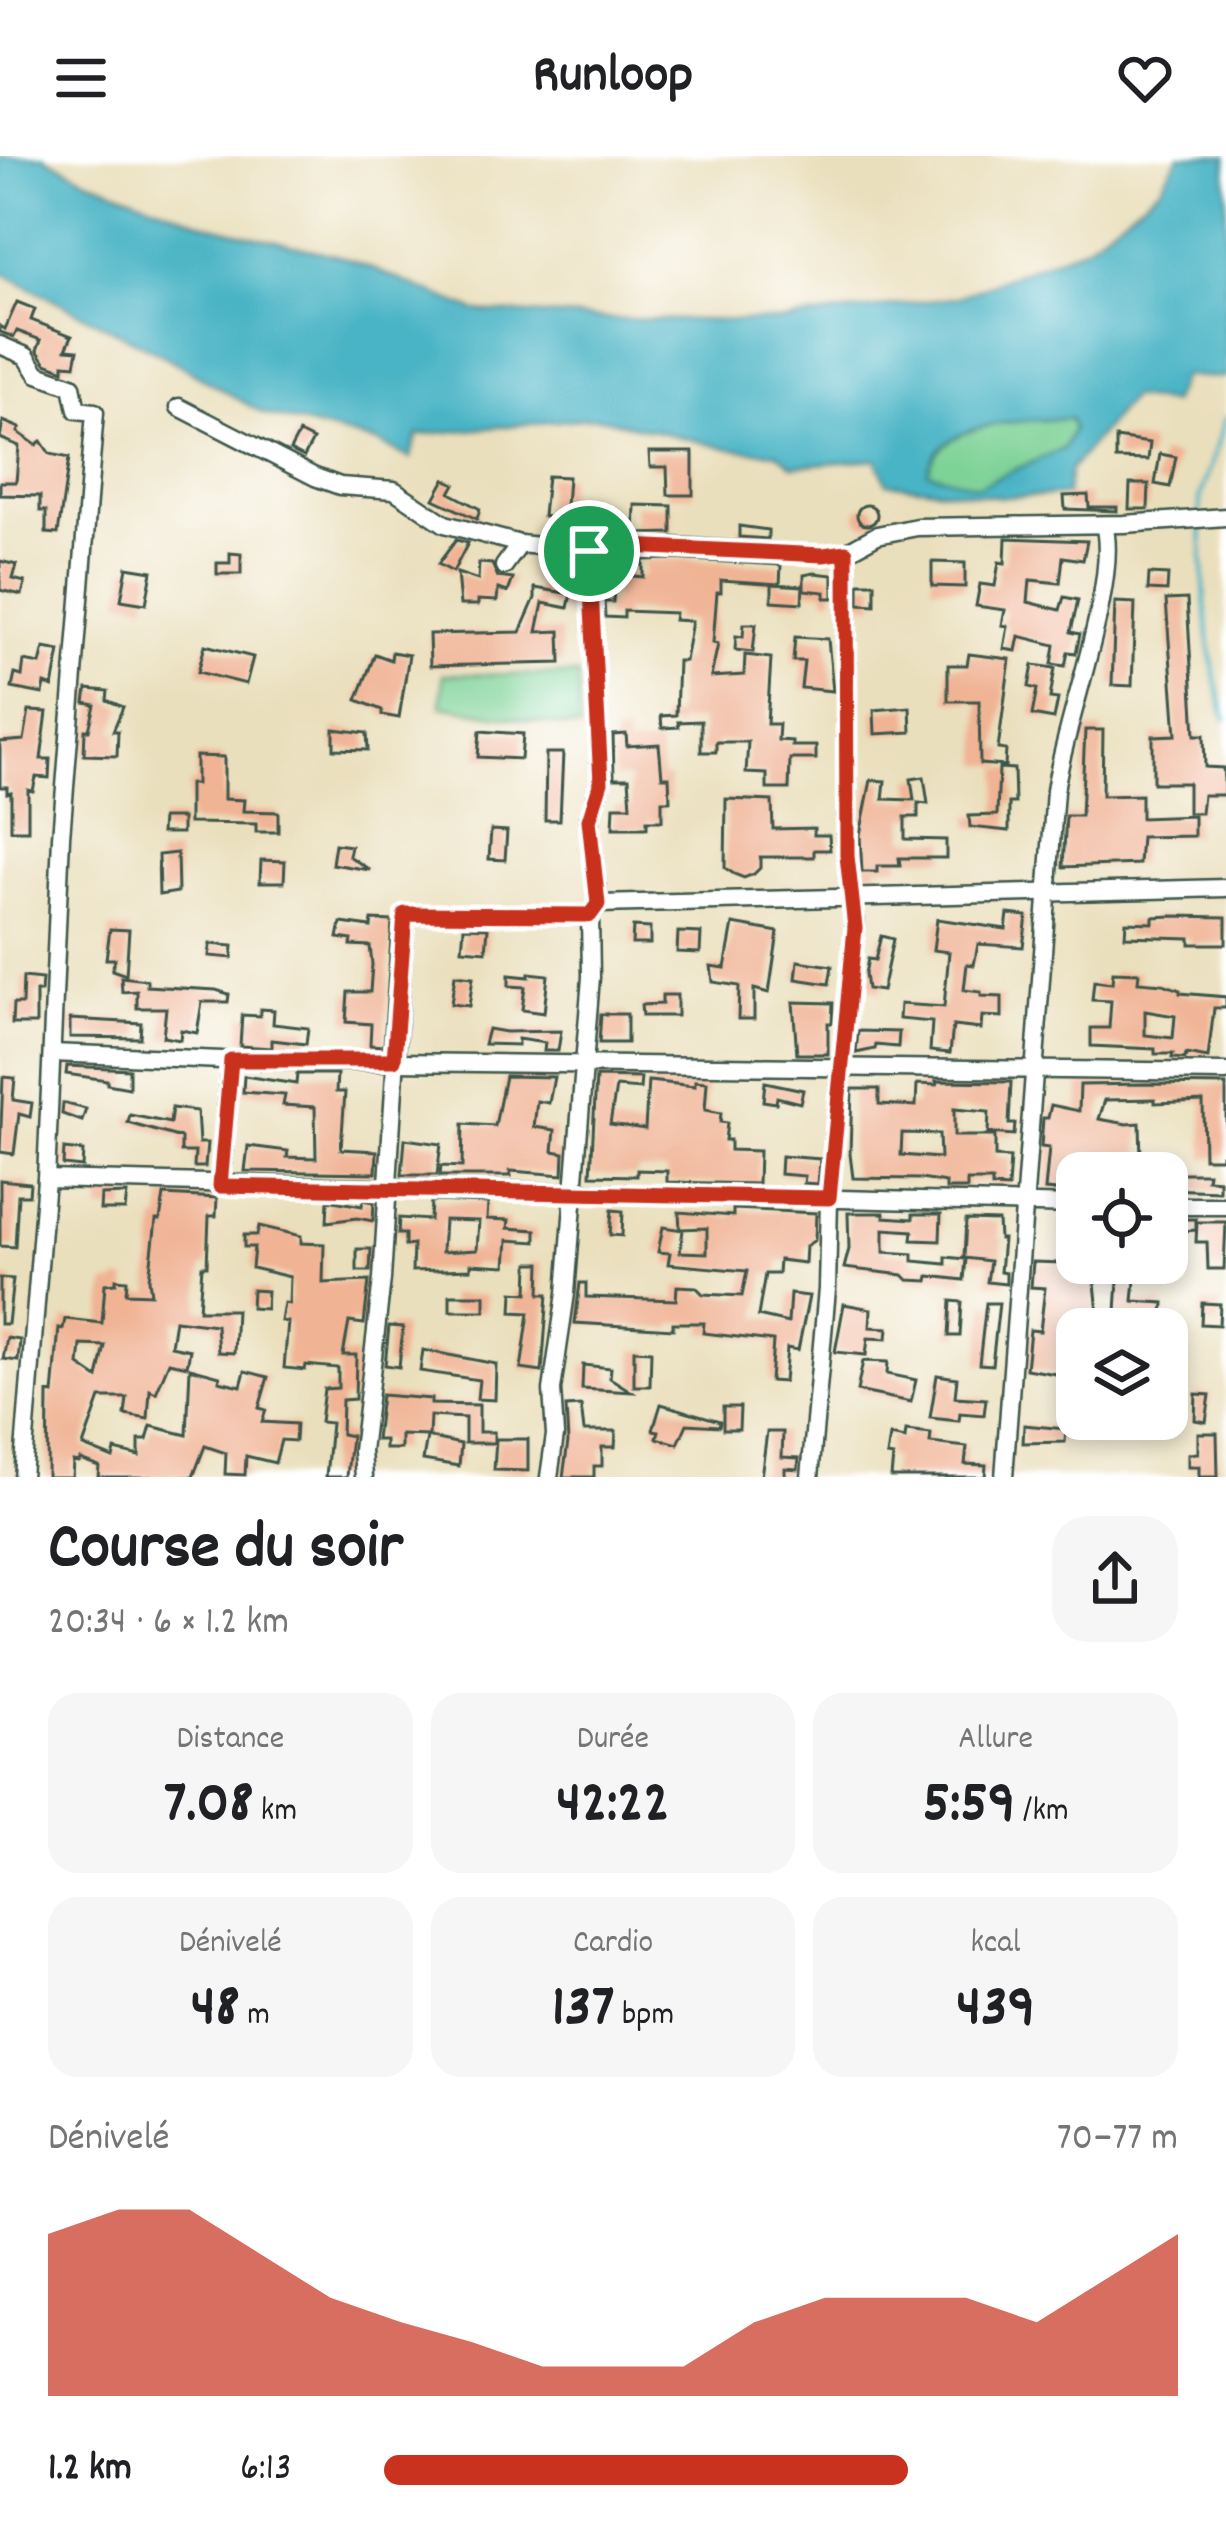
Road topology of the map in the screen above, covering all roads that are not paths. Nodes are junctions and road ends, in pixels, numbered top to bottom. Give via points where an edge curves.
1 (0, 346) edge
2 (179, 407) dead end
3 (1218, 517) edge
4 (1104, 525) junction
5 (520, 544) junction
6 (589, 551) junction
7 (846, 552) junction
8 (504, 566) dead end
9 (1226, 888) edge
10 (1051, 892) junction
11 (854, 897) junction
12 (594, 909) junction
13 (52, 1053) junction
14 (231, 1060) junction
15 (394, 1060) junction
16 (582, 1064) junction
17 (841, 1065) junction
18 (1036, 1067) junction
19 (1226, 1072) edge
20 (46, 1179) junction
21 (220, 1186) junction
22 (389, 1191) junction
23 (572, 1193) junction
24 (829, 1198) junction
25 (1024, 1204) junction
26 (1056, 1205) edge
27 (1188, 1205) edge
28 (1226, 1206) edge
29 (0, 1458) edge
30 (22, 1469) edge
31 (364, 1477) edge
32 (549, 1477) edge
33 (810, 1477) edge
34 (1004, 1477) edge

1 - 13 street via 26,356 38,374 72,386 77,410 95,412
2 - 5 street via 315,477 394,490 461,531
3 - 4 street
4 - 7 street via 917,527
4 - 10 street via 1105,576 1060,758
5 - 6 street
5 - 8 street
6 - 7 street
6 - 12 street via 601,782 589,820
7 - 11 street via 847,856
9 - 10 street
10 - 11 street
10 - 18 street
11 - 12 street
11 - 17 street
12 - 15 street via 405,914
12 - 16 street
13 - 14 street
13 - 20 street
14 - 15 street
14 - 21 street
15 - 16 street
15 - 22 street
16 - 17 street
16 - 23 street
17 - 18 street
17 - 24 street
18 - 19 street
18 - 25 street
20 - 21 street
20 - 30 street
21 - 22 street
22 - 23 street
22 - 31 street
23 - 24 street
23 - 32 street
24 - 25 street
24 - 33 street
25 - 26 street
25 - 34 street
27 - 28 street
29 - 30 street

